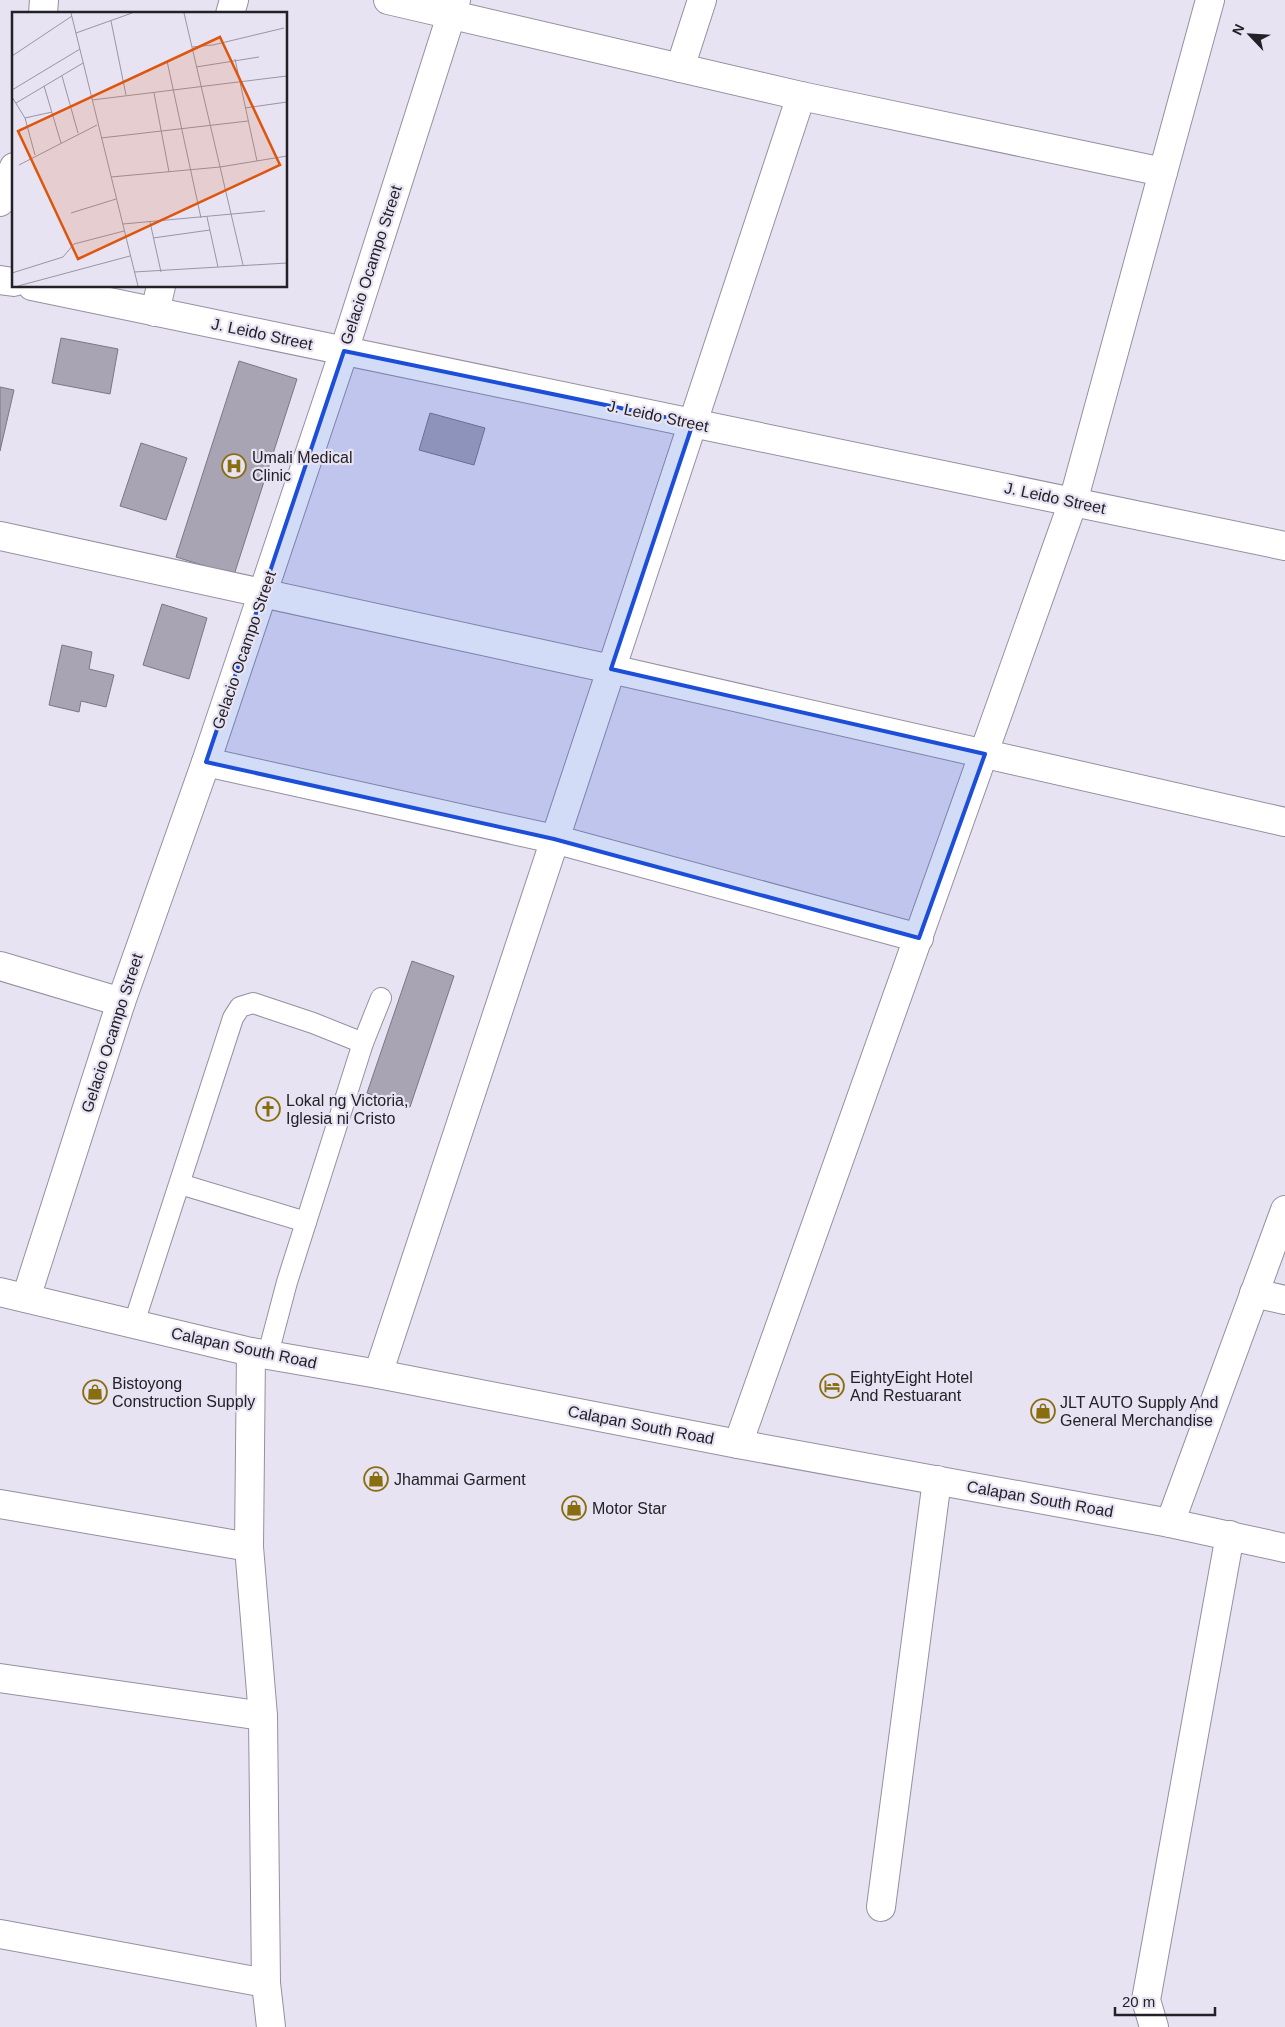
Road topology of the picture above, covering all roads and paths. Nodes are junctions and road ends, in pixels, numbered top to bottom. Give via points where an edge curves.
1 (388, 0) edge
2 (702, 0) edge
3 (1210, 0) edge
4 (454, 7) edge
5 (680, 68) junction
6 (801, 96) junction
7 (12, 172) edge
8 (1163, 172) junction
9 (0, 202) edge
10 (51, 288) edge
11 (158, 299) edge
12 (344, 351) junction
13 (692, 423) junction
14 (1073, 502) junction
15 (0, 536) edge
16 (1285, 546) edge
17 (263, 594) junction
18 (611, 669) junction
19 (985, 754) junction
20 (206, 762) junction
21 (1285, 822) edge
22 (554, 839) junction
23 (919, 938) junction
24 (0, 966) edge
25 (381, 998) dead end
26 (121, 1002) junction
27 (363, 1042) junction
28 (180, 1184) junction
29 (1285, 1210) edge
30 (306, 1222) junction
31 (1254, 1293) junction
32 (13, 1295) edge
33 (1285, 1300) edge
34 (134, 1323) junction
35 (260, 1353) junction
36 (378, 1374) junction
37 (738, 1444) junction
38 (937, 1480) junction
39 (0, 1504) edge
40 (1170, 1523) junction
41 (1230, 1535) junction
42 (249, 1547) junction
43 (1285, 1548) edge
44 (0, 1678) edge
45 (262, 1716) junction
46 (881, 1906) dead end
47 (0, 1934) edge
48 (266, 1983) junction
49 (271, 2027) edge
50 (1154, 2027) edge

1 - 4 main road
2 - 5 main road
3 - 8 main road
4 - 5 main road
4 - 12 main road, Gelacio Ocampo Street
5 - 6 main road
6 - 8 main road
6 - 13 main road
7 - 9 main road
8 - 14 main road
10 - 11 main road, J. Leido Street
11 - 12 main road, J. Leido Street
12 - 13 main road, J. Leido Street
12 - 17 main road, Gelacio Ocampo Street
13 - 14 main road, J. Leido Street
13 - 18 main road
14 - 16 main road, J. Leido Street
14 - 19 main road
15 - 17 main road
17 - 18 main road
17 - 20 main road, Gelacio Ocampo Street
18 - 19 main road
18 - 22 main road
19 - 21 main road
19 - 23 main road
20 - 22 main road
20 - 26 main road, Gelacio Ocampo Street
22 - 23 main road
22 - 36 main road
23 - 37 main road
24 - 26 main road
25 - 27 lane
26 - 32 main road, Gelacio Ocampo Street
27 - 28 lane via 254,1003 240,1006 233,1018
27 - 30 lane
28 - 30 lane
28 - 34 lane
29 - 31 main road
30 - 35 lane
31 - 33 main road
31 - 40 main road
32 - 34 main road, Calapan South Road
34 - 35 main road, Calapan South Road
35 - 36 main road, Calapan South Road
35 - 42 main road
36 - 37 main road, Calapan South Road
37 - 38 main road, Calapan South Road
38 - 40 main road, Calapan South Road
38 - 46 main road
39 - 42 main road
40 - 41 main road, Calapan South Road
41 - 43 main road, Calapan South Road
41 - 50 main road via 1146,2000
42 - 45 main road
44 - 45 main road
45 - 48 main road
47 - 48 main road
48 - 49 main road

